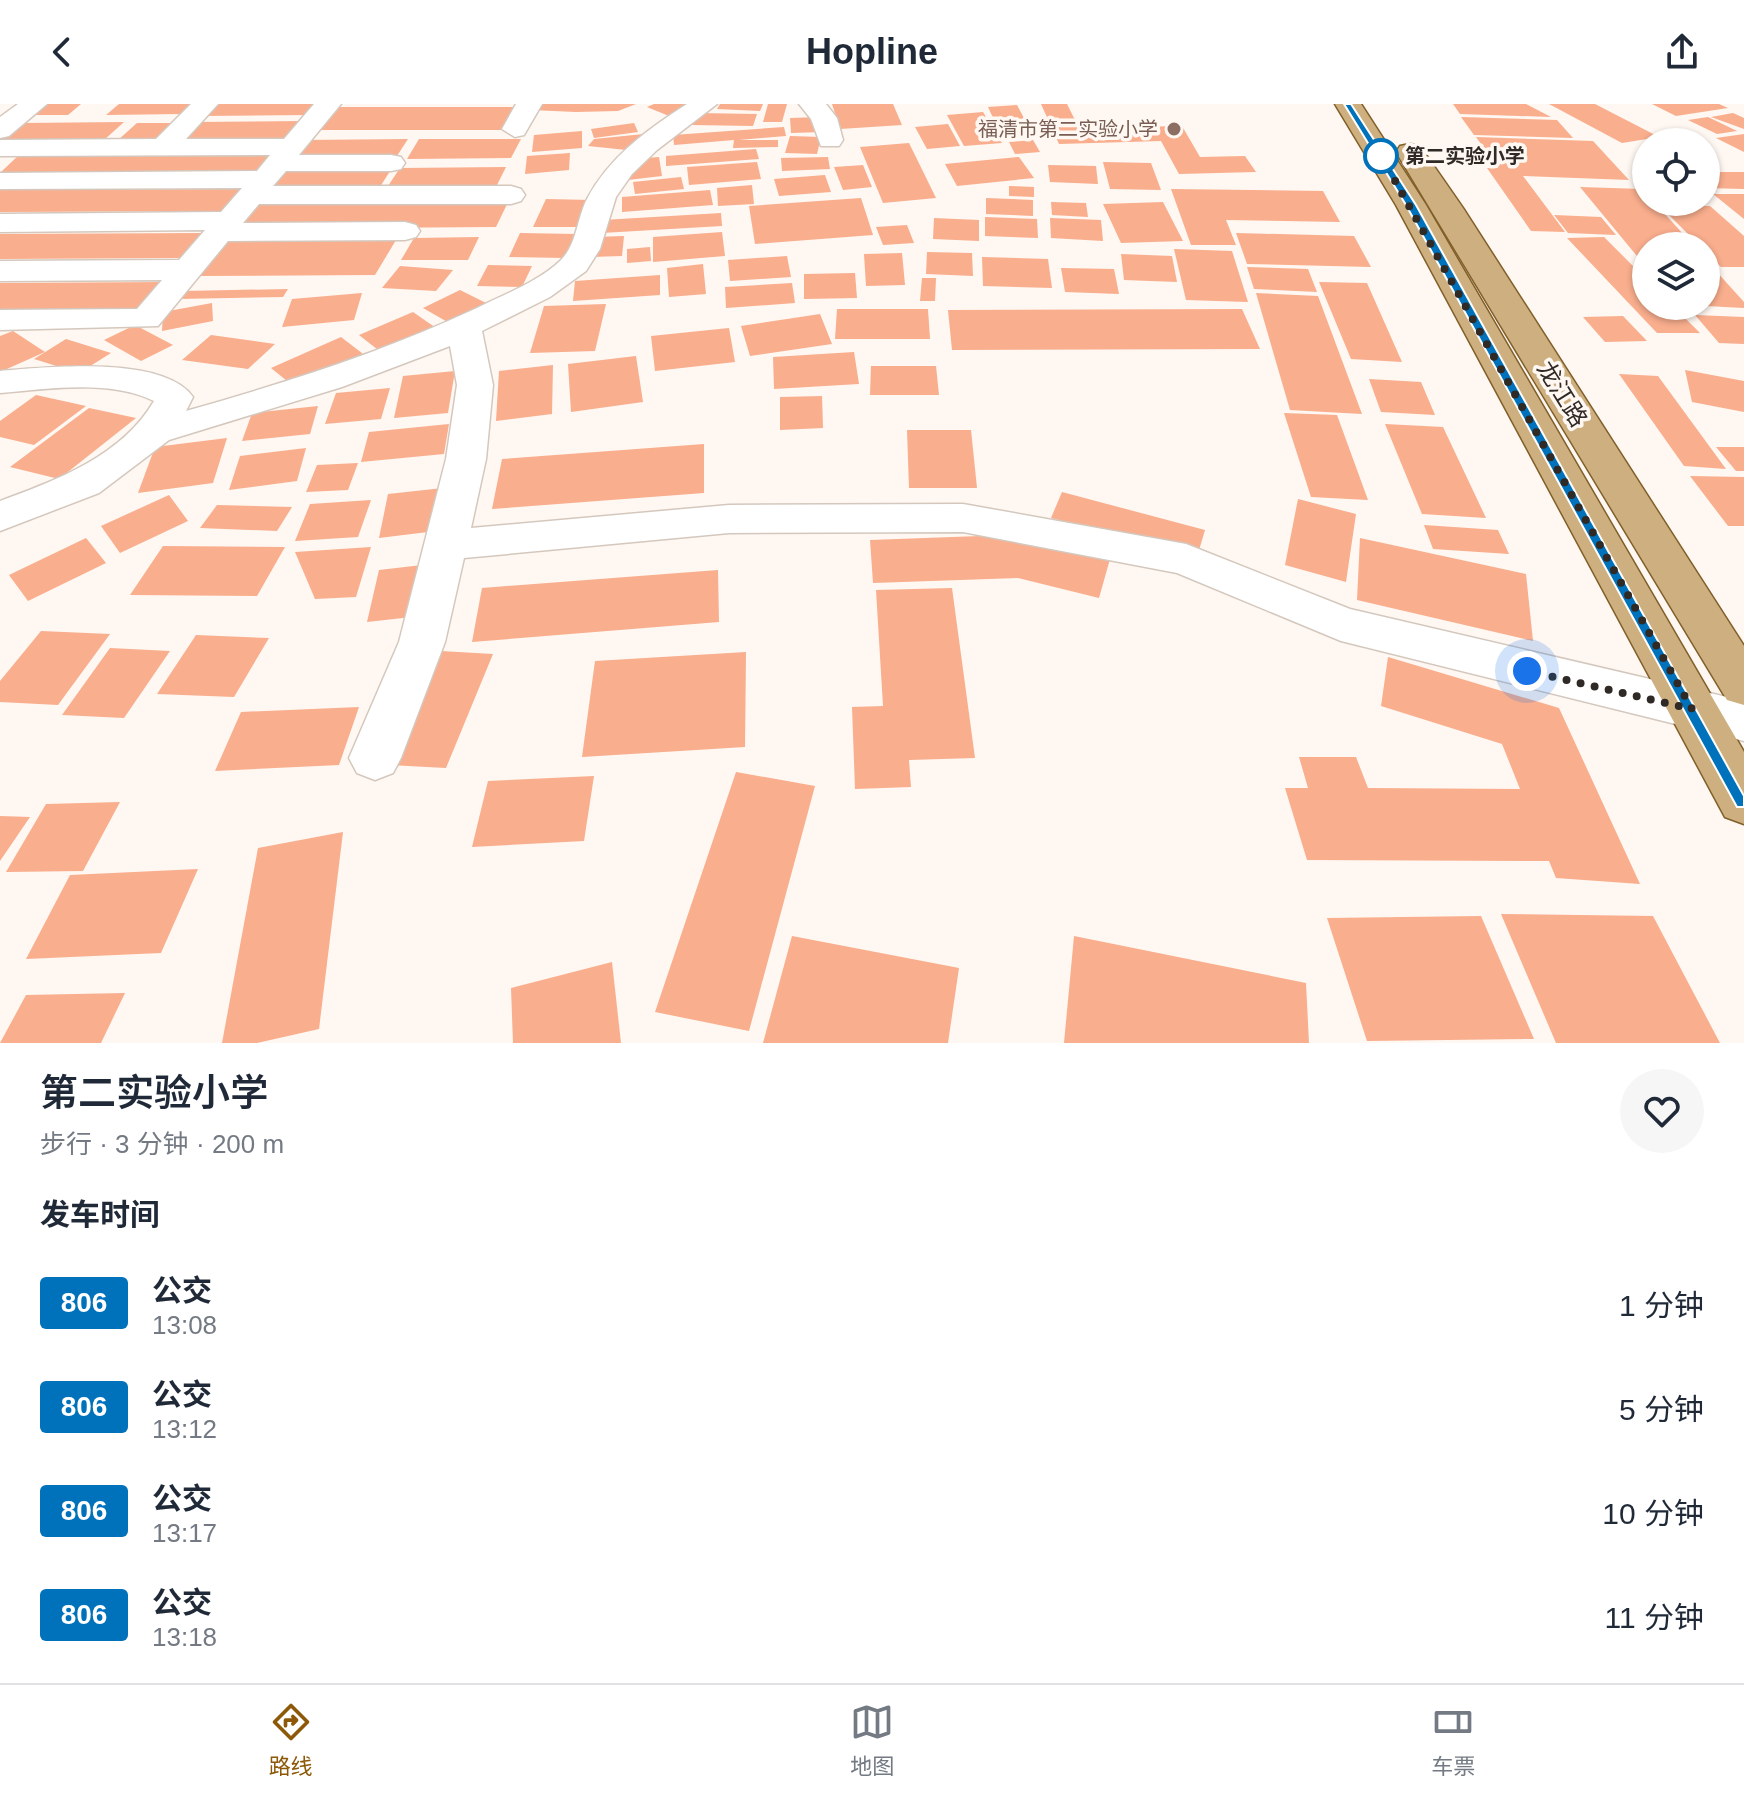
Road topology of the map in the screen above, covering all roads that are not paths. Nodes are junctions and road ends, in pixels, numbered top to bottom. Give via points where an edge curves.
1 (34, 104) edge
2 (205, 104) edge
3 (328, 104) edge
4 (529, 104) edge
5 (704, 104) edge
6 (812, 104) edge
7 (1348, 104) edge
8 (1377, 104) edge
9 (515, 129) dead end
10 (830, 140) dead end
11 (2, 146) edge
12 (163, 148) junction
13 (391, 163) dead end
14 (271, 171) junction
15 (0, 181) edge
16 (511, 195) dead end
17 (0, 223) edge
18 (224, 227) junction
19 (405, 231) dead end
20 (188, 270) junction
21 (0, 271) edge
22 (0, 320) edge
23 (464, 328) junction
24 (0, 382) edge
25 (155, 432) junction
26 (0, 517) edge
27 (447, 545) junction
28 (1744, 686) edge
29 (1692, 709) junction
30 (1744, 721) edge
31 (375, 758) dead end
32 (1744, 801) edge

1 - 11 street
2 - 12 street
3 - 14 street
4 - 9 street
5 - 23 street via 654,138 615,178 601,197 576,263
6 - 10 street via 824,118
7 - 29 main road, 龙江路 via 1411,205
8 - 28 main road, 龙江路 via 1448,208
11 - 12 street
12 - 14 street
13 - 14 street
14 - 15 street
14 - 16 street
14 - 18 street
17 - 18 street
18 - 19 street
18 - 20 street
20 - 21 street
20 - 22 street via 146,319
23 - 25 street via 296,393
23 - 27 street via 475,385
24 - 25 street via 62,377 144,382 175,397
25 - 26 street via 85,484
27 - 29 street via 729,519 963,518 1186,559 1341,624
27 - 31 street via 422,642
29 - 30 street
29 - 32 main road, 龙江路

